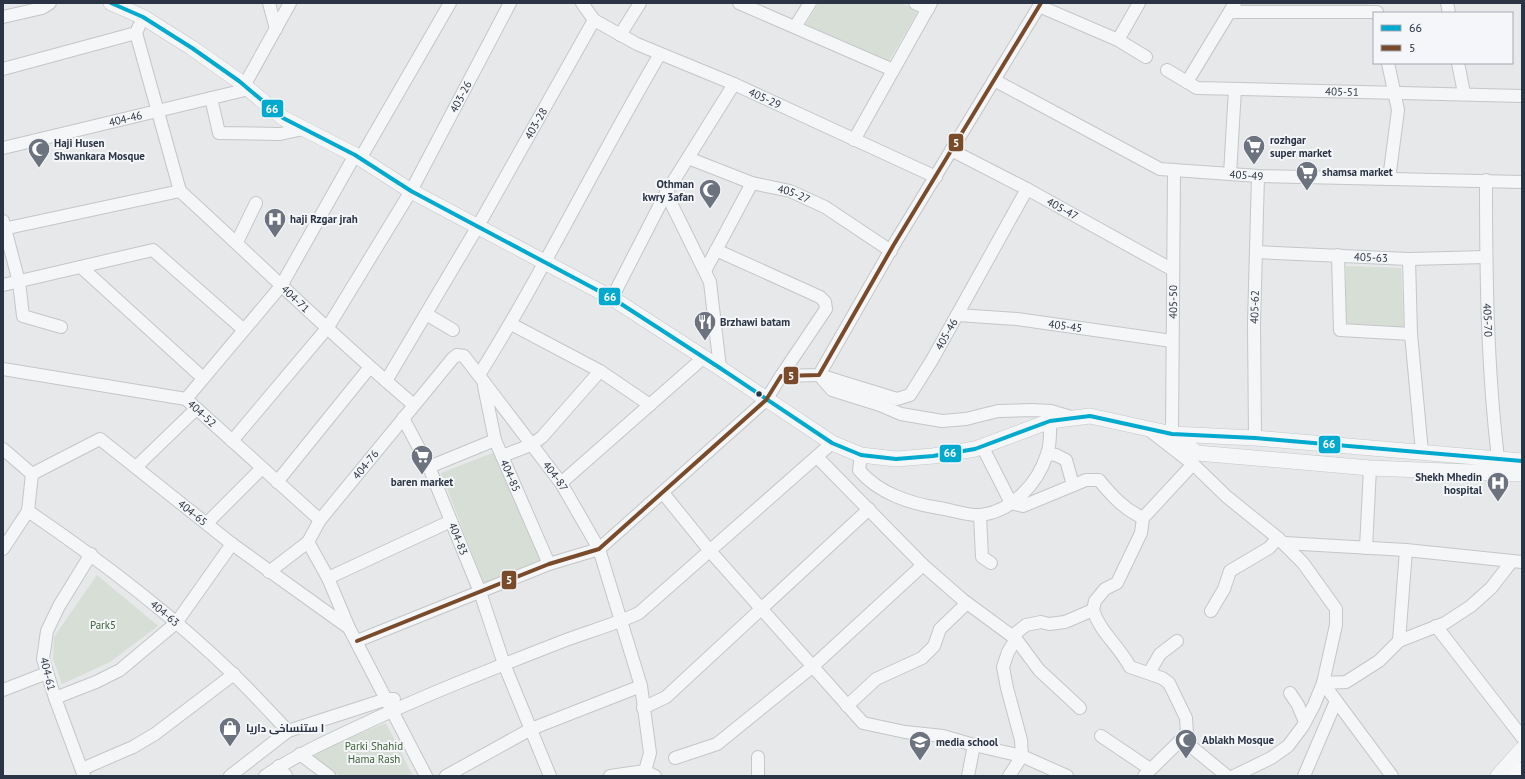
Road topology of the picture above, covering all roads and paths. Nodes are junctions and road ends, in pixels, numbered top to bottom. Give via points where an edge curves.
1 (50, 3) edge
2 (111, 3) edge
3 (269, 3) edge
4 (290, 3) edge
5 (450, 3) edge
6 (510, 3) edge
7 (582, 3) edge
8 (640, 3) edge
9 (739, 3) edge
10 (810, 3) edge
11 (915, 3) edge
12 (1139, 3) edge
13 (1040, 5) edge
14 (929, 6) edge
15 (1232, 8) edge
16 (1377, 9) edge
17 (3, 17) edge
18 (143, 17) junction
19 (594, 20) junction
20 (795, 27) junction
21 (276, 29) junction
22 (136, 33) junction
23 (620, 34) junction
24 (1118, 40) junction
25 (660, 54) junction
26 (1146, 57) dead end
27 (1388, 64) edge
28 (1458, 64) edge
29 (3, 69) edge
30 (893, 70) junction
31 (1167, 70) dead end
32 (994, 80) junction
33 (1187, 82) junction
34 (734, 84) junction
35 (246, 87) junction
36 (1235, 89) junction
37 (1394, 92) junction
38 (1464, 93) junction
39 (1522, 96) edge
40 (211, 98) junction
41 (157, 111) junction
42 (303, 129) junction
43 (854, 140) junction
44 (3, 148) edge
45 (951, 150) junction
46 (358, 157) junction
47 (688, 158) junction
48 (1174, 170) junction
49 (1230, 174) junction
50 (1258, 176) junction
51 (936, 177) junction
52 (1389, 178) junction
53 (1486, 180) junction
54 (1522, 182) edge
55 (752, 183) junction
56 (1027, 189) junction
57 (180, 191) junction
58 (411, 191) junction
59 (666, 193) junction
60 (256, 203) dead end
61 (4, 226) edge
62 (478, 226) junction
63 (237, 242) junction
64 (716, 250) junction
65 (891, 251) junction
66 (1256, 252) junction
67 (1338, 254) junction
68 (1486, 257) junction
69 (1409, 259) junction
70 (544, 261) junction
71 (81, 267) junction
72 (1173, 270) junction
73 (705, 271) junction
74 (19, 282) junction
75 (3, 285) edge
76 (281, 286) junction
77 (612, 298) junction
78 (426, 314) junction
79 (957, 315) junction
80 (511, 324) junction
81 (61, 326) dead end
82 (328, 327) junction
83 (244, 330) junction
84 (453, 330) dead end
85 (1411, 334) junction
86 (1172, 341) junction
87 (461, 355) joint
88 (703, 358) junction
89 (370, 367) junction
90 (720, 368) junction
91 (3, 369) edge
92 (600, 371) junction
93 (819, 375) junction
94 (781, 376) junction
95 (203, 378) junction
96 (481, 379) junction
97 (386, 381) junction
98 (186, 399) junction
99 (766, 400) junction
100 (414, 405) junction
101 (650, 405) junction
102 (196, 409) junction
103 (403, 418) junction
104 (1074, 418) junction
105 (1050, 421) junction
106 (1149, 430) junction
107 (1172, 434) junction
108 (1255, 438) junction
109 (495, 440) junction
110 (232, 441) junction
111 (832, 443) junction
112 (531, 445) junction
113 (982, 446) junction
114 (3, 449) edge
115 (1422, 452) junction
116 (1048, 454) junction
117 (861, 455) junction
118 (502, 456) junction
119 (817, 457) junction
120 (1498, 458) junction
121 (1522, 461) edge
122 (1193, 464) junction
123 (136, 467) junction
124 (429, 467) junction
125 (262, 468) junction
126 (1370, 468) junction
127 (32, 474) junction
128 (1522, 474) edge
129 (277, 482) junction
130 (561, 483) junction
131 (1073, 485) junction
132 (663, 493) junction
133 (1011, 503) junction
134 (868, 509) junction
135 (28, 511) junction
136 (980, 515) junction
137 (1143, 518) junction
138 (320, 520) junction
139 (451, 521) junction
140 (207, 523) junction
141 (1281, 541) junction
142 (308, 542) junction
143 (232, 544) junction
144 (1366, 548) junction
145 (3, 549) edge
146 (599, 549) junction
147 (1406, 550) junction
148 (710, 551) junction
149 (91, 554) junction
150 (1517, 562) edge
151 (550, 564) junction
152 (991, 564) dead end
153 (923, 565) junction
154 (269, 572) junction
155 (328, 578) junction
156 (480, 592) junction
157 (967, 603) junction
158 (761, 609) junction
159 (1093, 610) junction
160 (1211, 611) dead end
161 (621, 618) junction
162 (176, 623) junction
163 (1436, 626) junction
164 (349, 628) junction
165 (1014, 637) junction
166 (357, 641) junction
167 (1177, 641) dead end
168 (1399, 641) junction
169 (504, 664) junction
170 (812, 667) junction
171 (47, 673) junction
172 (1149, 673) junction
173 (234, 674) junction
174 (1322, 683) junction
175 (641, 686) junction
176 (3, 690) edge
177 (1290, 693) dead end
178 (55, 698) junction
179 (387, 699) junction
180 (1336, 700) junction
181 (413, 701) junction
182 (847, 706) junction
183 (644, 708) junction
184 (1080, 708) dead end
185 (392, 710) junction
186 (1305, 722) junction
187 (531, 729) junction
188 (288, 731) junction
189 (1101, 736) dead end
190 (1522, 737) edge
191 (1182, 739) junction
192 (974, 745) junction
193 (1522, 749) edge
194 (300, 754) junction
195 (1022, 756) junction
196 (758, 757) dead end
197 (675, 758) dead end
198 (1034, 762) junction
199 (282, 771) edge
200 (1522, 771) edge
201 (1147, 772) edge
202 (83, 773) edge
203 (650, 774) edge
204 (267, 775) edge
205 (615, 775) edge
206 (230, 776) edge
207 (330, 776) edge
208 (426, 776) edge
209 (446, 776) edge
210 (550, 776) edge
211 (758, 776) edge
212 (968, 776) edge
213 (1009, 776) edge
214 (1054, 776) edge
215 (1067, 776) edge
216 (1227, 776) edge
217 (1234, 776) edge
218 (1304, 776) edge
219 (1392, 776) edge
220 (1498, 776) edge
221 (1517, 776) edge

1 - 17 street via 42,8
2 - 18 street
3 - 21 street
4 - 21 street
5 - 46 street
6 - 58 street, 403-26
7 - 19 street
8 - 23 street
9 - 20 street
10 - 20 street
11 - 14 street
12 - 24 street
13 - 24 street
13 - 32 street
14 - 30 street
15 - 16 street
15 - 33 street
18 - 22 street
18 - 35 street
19 - 23 street, 405-29
19 - 62 street, 403-28
20 - 30 street
21 - 35 street
22 - 29 street
22 - 41 street
23 - 25 street, 405-29
24 - 26 street
25 - 34 street, 405-29
25 - 70 street
27 - 37 street
28 - 38 street
30 - 43 street
31 - 33 street, 405-51
32 - 45 street
32 - 48 street, 405-49 via 1160,169
33 - 36 street, 405-51 via 1197,88
34 - 43 street, 405-29
34 - 47 street
35 - 40 street, 404-46
35 - 42 street via 283,118
36 - 37 street, 405-51
36 - 49 street
37 - 38 street, 405-51
37 - 52 street via 1398,110
38 - 39 street, 405-51
40 - 41 street, 404-46
40 - 42 street via 219,133 280,134
41 - 44 street, 404-46
41 - 57 street
42 - 46 street
43 - 51 street, 405-29
45 - 51 street
45 - 56 street, 405-47
46 - 58 street
46 - 76 street
47 - 55 street, 405-27
47 - 59 street
48 - 49 street, 405-49
48 - 72 street, 405-50
49 - 50 street, 405-49
50 - 52 street, 405-49
50 - 66 street, 405-62
51 - 65 street
52 - 53 street, 405-49
53 - 54 street, 405-49
53 - 68 street, 405-70
55 - 64 street
55 - 65 street, 405-27 via 790,191 826,207
56 - 72 street, 405-47
56 - 79 street, 405-46
57 - 61 street
57 - 63 street, 404-71
58 - 62 street
58 - 82 street, 403-26
59 - 73 street
59 - 77 street
60 - 63 street
61 - 74 street
62 - 70 street
62 - 78 street, 403-28
63 - 76 street, 404-71
64 - 73 street
64 - 94 street via 820,297 825,302 826,310
65 - 93 street
66 - 67 street, 405-63
66 - 108 street, 405-62
67 - 69 street, 405-63
67 - 85 street via 1340,330
68 - 69 street, 405-63
68 - 120 street, 405-70 via 1486,323
69 - 85 street
70 - 77 street
70 - 80 street
71 - 74 street
71 - 83 street via 154,250
71 - 95 street
72 - 86 street, 405-50
73 - 90 street via 710,282
74 - 75 street
74 - 81 street via 23,316
76 - 82 street, 404-71
76 - 83 street
77 - 88 street
78 - 84 street
78 - 97 street, 403-28
79 - 86 street, 405-45 via 1017,319
79 - 93 street, 405-46 via 910,395 897,399
80 - 92 street
80 - 96 street
82 - 89 street, 404-71
82 - 110 street, 403-26
83 - 95 street
85 - 115 street
86 - 107 street, 405-50
87 - 96 street, 404-87 via 468,358
87 - 100 street, 404-76 via 453,358
88 - 90 street
88 - 101 street
89 - 97 street, 404-71
89 - 129 street
90 - 99 street
91 - 98 street, 404-52
92 - 101 street
92 - 112 street via 542,437
93 - 94 street, 405-46
93 - 104 street via 832,390 900,414 942,421 966,419 998,411 1032,410 1051,411
94 - 99 street
95 - 98 street
96 - 109 street, 404-85
96 - 112 street, 404-87
97 - 100 street, 404-71
98 - 102 street, 404-52
99 - 111 street
99 - 132 street
100 - 103 street, 404-76
101 - 130 street
102 - 110 street, 404-52
102 - 123 street
103 - 124 street, 404-83
103 - 138 street, 404-76
104 - 105 street
104 - 106 street via 1090,416
105 - 113 street
105 - 116 street
106 - 107 street
106 - 122 street
107 - 108 street
107 - 126 street via 1197,453
108 - 115 street
109 - 118 street, 404-85
109 - 124 street
110 - 125 street, 404-52
111 - 117 street
111 - 119 street
112 - 118 street
112 - 130 street, 404-87
113 - 117 street via 911,458
113 - 133 street
114 - 127 street
115 - 120 street
116 - 131 street via 1066,460
116 - 133 street via 1032,484
117 - 136 street via 859,470 882,490 919,506
118 - 151 street, 404-85
119 - 134 street
119 - 148 street
120 - 121 street
122 - 137 street
122 - 141 street via 1227,497
123 - 127 street, 404-65 via 100,439
123 - 140 street, 404-65
124 - 139 street, 404-83
125 - 129 street, 404-52
125 - 140 street
126 - 128 street
126 - 144 street
127 - 135 street
129 - 138 street, 404-52
130 - 146 street, 404-87
131 - 133 street via 1023,506
131 - 137 street via 1086,480 1099,480 1116,501
132 - 146 street
132 - 148 street
133 - 136 street via 995,512
134 - 153 street
134 - 158 street
135 - 145 street
135 - 149 street, 404-63
136 - 152 street via 982,557
137 - 159 street via 1141,533 1116,583 1105,589 1095,601
138 - 142 street, 404-76
139 - 155 street
139 - 156 street, 404-83
140 - 143 street, 404-65
141 - 144 street
141 - 160 street via 1230,571 1224,589
141 - 174 street via 1303,563 1336,609 1336,625
142 - 154 street, 404-76
142 - 155 street
143 - 154 street, 404-65
143 - 162 street
144 - 147 street
146 - 151 street
146 - 161 street, 404-87
147 - 150 street
147 - 168 street
148 - 158 street
148 - 161 street via 639,613
149 - 162 street, 404-63
149 - 171 street, 404-61 via 47,631 43,659
150 - 163 street via 1471,606
151 - 156 street
153 - 157 street
153 - 170 street
154 - 164 street, 404-65
155 - 164 street
156 - 166 street
156 - 169 street, 404-83
157 - 165 street
157 - 182 street via 940,629 934,646 922,658 876,679
158 - 170 street
158 - 183 street via 666,697
159 - 165 street via 1065,622 1026,625
159 - 172 street via 1103,631 1130,667
161 - 169 street
161 - 175 street, 404-87
162 - 173 street, 404-63
162 - 178 street via 120,670
163 - 168 street
163 - 190 street
164 - 166 street
165 - 184 street via 1039,670
165 - 195 street via 1003,667 1021,740
166 - 179 street
167 - 172 street via 1160,654
168 - 174 street via 1379,661 1346,682
169 - 181 street
169 - 187 street, 404-83
170 - 182 street
170 - 197 street via 716,744
171 - 176 street
171 - 178 street, 404-61
172 - 191 street via 1169,683 1186,718 1187,734
173 - 188 street, 404-63
173 - 202 street via 155,734
174 - 180 street
174 - 186 street
175 - 183 street, 404-87
175 - 187 street
177 - 186 street
178 - 202 street, 404-61
179 - 181 street
179 - 185 street
179 - 188 street
180 - 218 street
180 - 219 street
181 - 185 street
182 - 192 street via 863,724 943,736
183 - 203 street, 404-87
185 - 194 street
185 - 208 street
186 - 217 street via 1288,746
187 - 209 street
187 - 210 street, 404-83
188 - 206 street
189 - 201 street
191 - 201 street
191 - 216 street
192 - 195 street
192 - 212 street
193 - 220 street
194 - 199 street
194 - 207 street
195 - 198 street
195 - 213 street
196 - 211 street
198 - 214 street
198 - 215 street
199 - 204 street
200 - 221 main road
203 - 205 street

